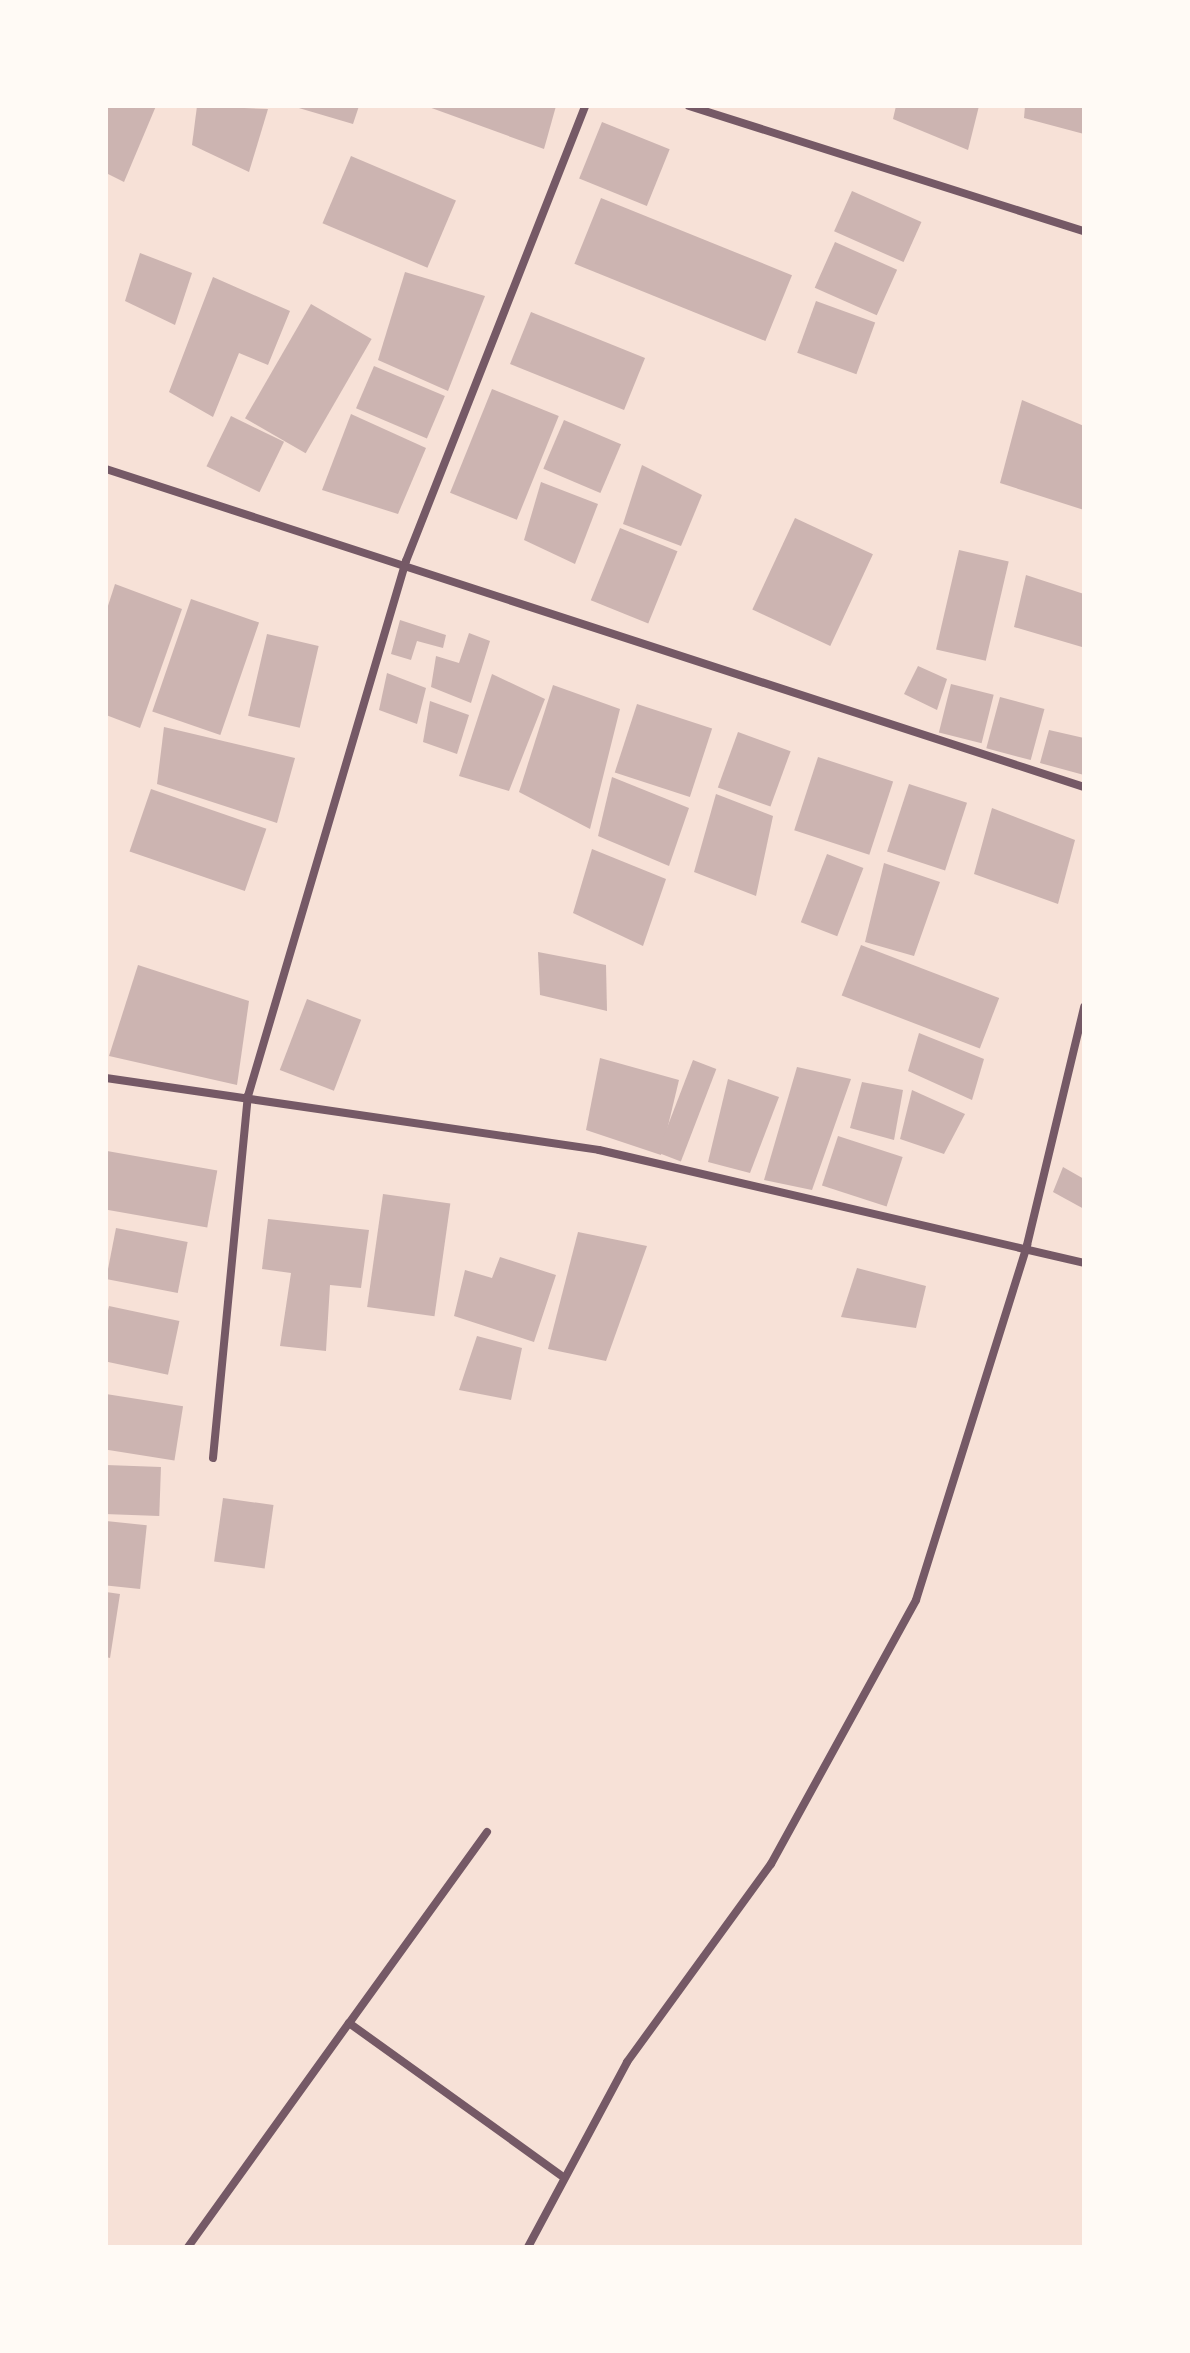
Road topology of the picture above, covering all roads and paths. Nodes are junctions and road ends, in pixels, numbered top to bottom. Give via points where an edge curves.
1 (585, 106) edge
2 (689, 106) edge
3 (1084, 231) edge
4 (106, 469) edge
5 (406, 561) junction
6 (1084, 787) edge
7 (1084, 1007) edge
8 (106, 1078) edge
9 (248, 1096) junction
10 (1027, 1245) junction
11 (1084, 1263) edge
12 (213, 1458) dead end
13 (487, 1832) dead end
14 (349, 2023) junction
15 (562, 2176) junction
16 (188, 2247) edge
17 (528, 2247) edge

1 - 5 street
2 - 3 street
4 - 5 street
5 - 6 street
5 - 9 street
7 - 10 street
8 - 9 street
9 - 10 street via 599,1150
9 - 12 street
10 - 11 street
10 - 15 street via 916,1600 771,1864 635,2050
13 - 14 street
14 - 15 street
14 - 16 street
15 - 17 street

